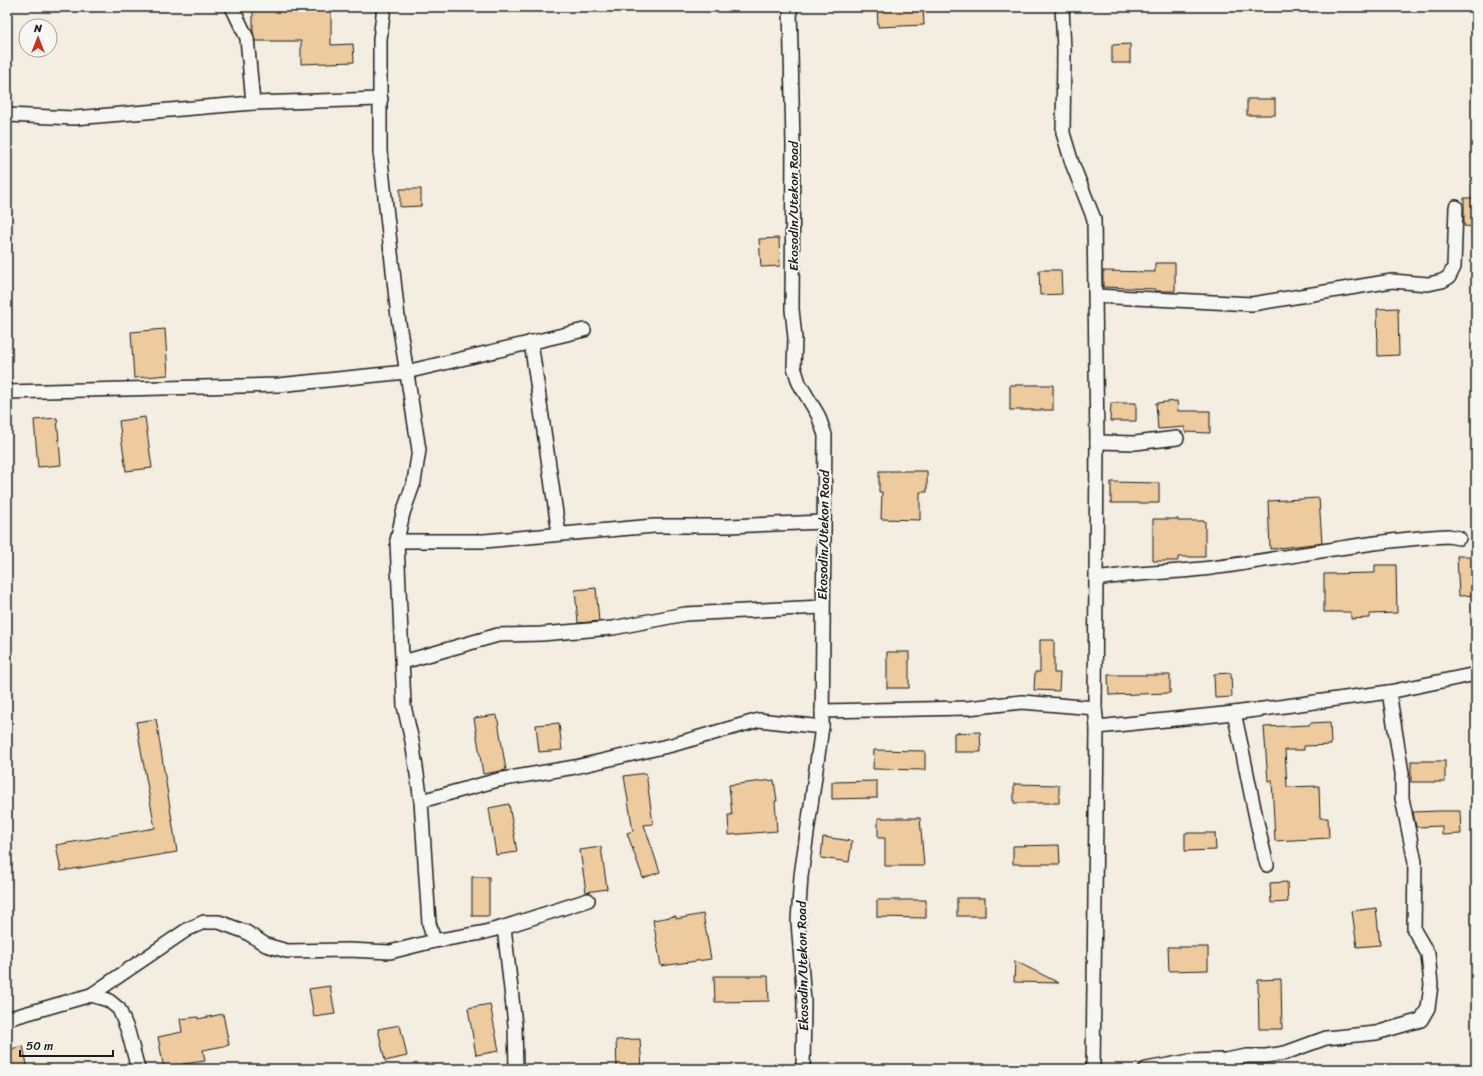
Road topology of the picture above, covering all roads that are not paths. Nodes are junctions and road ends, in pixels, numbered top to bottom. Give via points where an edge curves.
1 (232, 7) edge
2 (384, 7) edge
3 (790, 7) edge
4 (1062, 7) edge
5 (381, 99) junction
6 (253, 103) junction
7 (7, 115) edge
8 (1456, 207) dead end
9 (1096, 296) junction
10 (584, 330) dead end
11 (531, 342) junction
12 (406, 372) junction
13 (7, 392) edge
14 (1177, 438) dead end
15 (1097, 442) junction
16 (824, 522) junction
17 (559, 534) junction
18 (1460, 538) dead end
19 (397, 541) junction
20 (1097, 579) junction
21 (822, 607) junction
22 (403, 662) junction
23 (1476, 674) edge
24 (1389, 692) junction
25 (1095, 708) junction
26 (822, 711) junction
27 (1234, 713) junction
28 (822, 727) junction
29 (1097, 727) junction
30 (421, 801) junction
31 (1267, 865) dead end
32 (588, 900) dead end
33 (504, 927) junction
34 (434, 941) junction
35 (91, 995) junction
36 (7, 1019) edge
37 (1190, 1061) junction
38 (138, 1069) edge
39 (516, 1069) edge
40 (803, 1069) edge
41 (1093, 1069) edge
42 (1146, 1069) edge
43 (1202, 1069) edge

1 - 6 street via 247,38
2 - 5 street via 380,39
3 - 16 street, Ekosodin/Utekon Road via 794,367 799,383 818,415 825,435
4 - 9 street via 1063,133 1094,219
5 - 6 street
5 - 12 street via 380,151
6 - 7 street via 74,118
8 - 9 street via 1454,267 1449,277 1442,282 1392,282 1252,304
9 - 15 street
10 - 11 street
11 - 12 street
11 - 17 street
12 - 13 street via 278,385
12 - 19 street via 419,450 414,482
14 - 15 street via 1135,443
15 - 20 street
16 - 17 street via 654,526
16 - 21 street, Ekosodin/Utekon Road
17 - 19 street via 484,541
18 - 20 street via 1448,536 1369,543 1210,568 1127,573
19 - 22 street
20 - 25 street
21 - 22 street via 685,614 613,628 498,635
21 - 26 street, Ekosodin/Utekon Road
22 - 30 street via 404,706
23 - 24 street
24 - 27 street
24 - 37 street via 1402,773 1402,798 1415,862 1414,930 1428,954 1431,985 1426,1015 1421,1020 1384,1031 1326,1038 1285,1053
25 - 26 street via 1022,702 968,708
25 - 29 street
26 - 28 street, Ekosodin/Utekon Road
27 - 29 street
27 - 31 street
28 - 30 street via 758,720 672,745 575,767 498,780
28 - 40 street, Ekosodin/Utekon Road via 801,876 798,921 804,1002
29 - 41 street
30 - 34 street via 429,923
32 - 33 street
33 - 34 street
33 - 39 street via 515,1025
34 - 35 street via 390,952 287,951 266,945 246,932 219,922 204,922 188,929
35 - 36 street
35 - 38 street via 108,1000 119,1009
37 - 42 street
37 - 43 street

